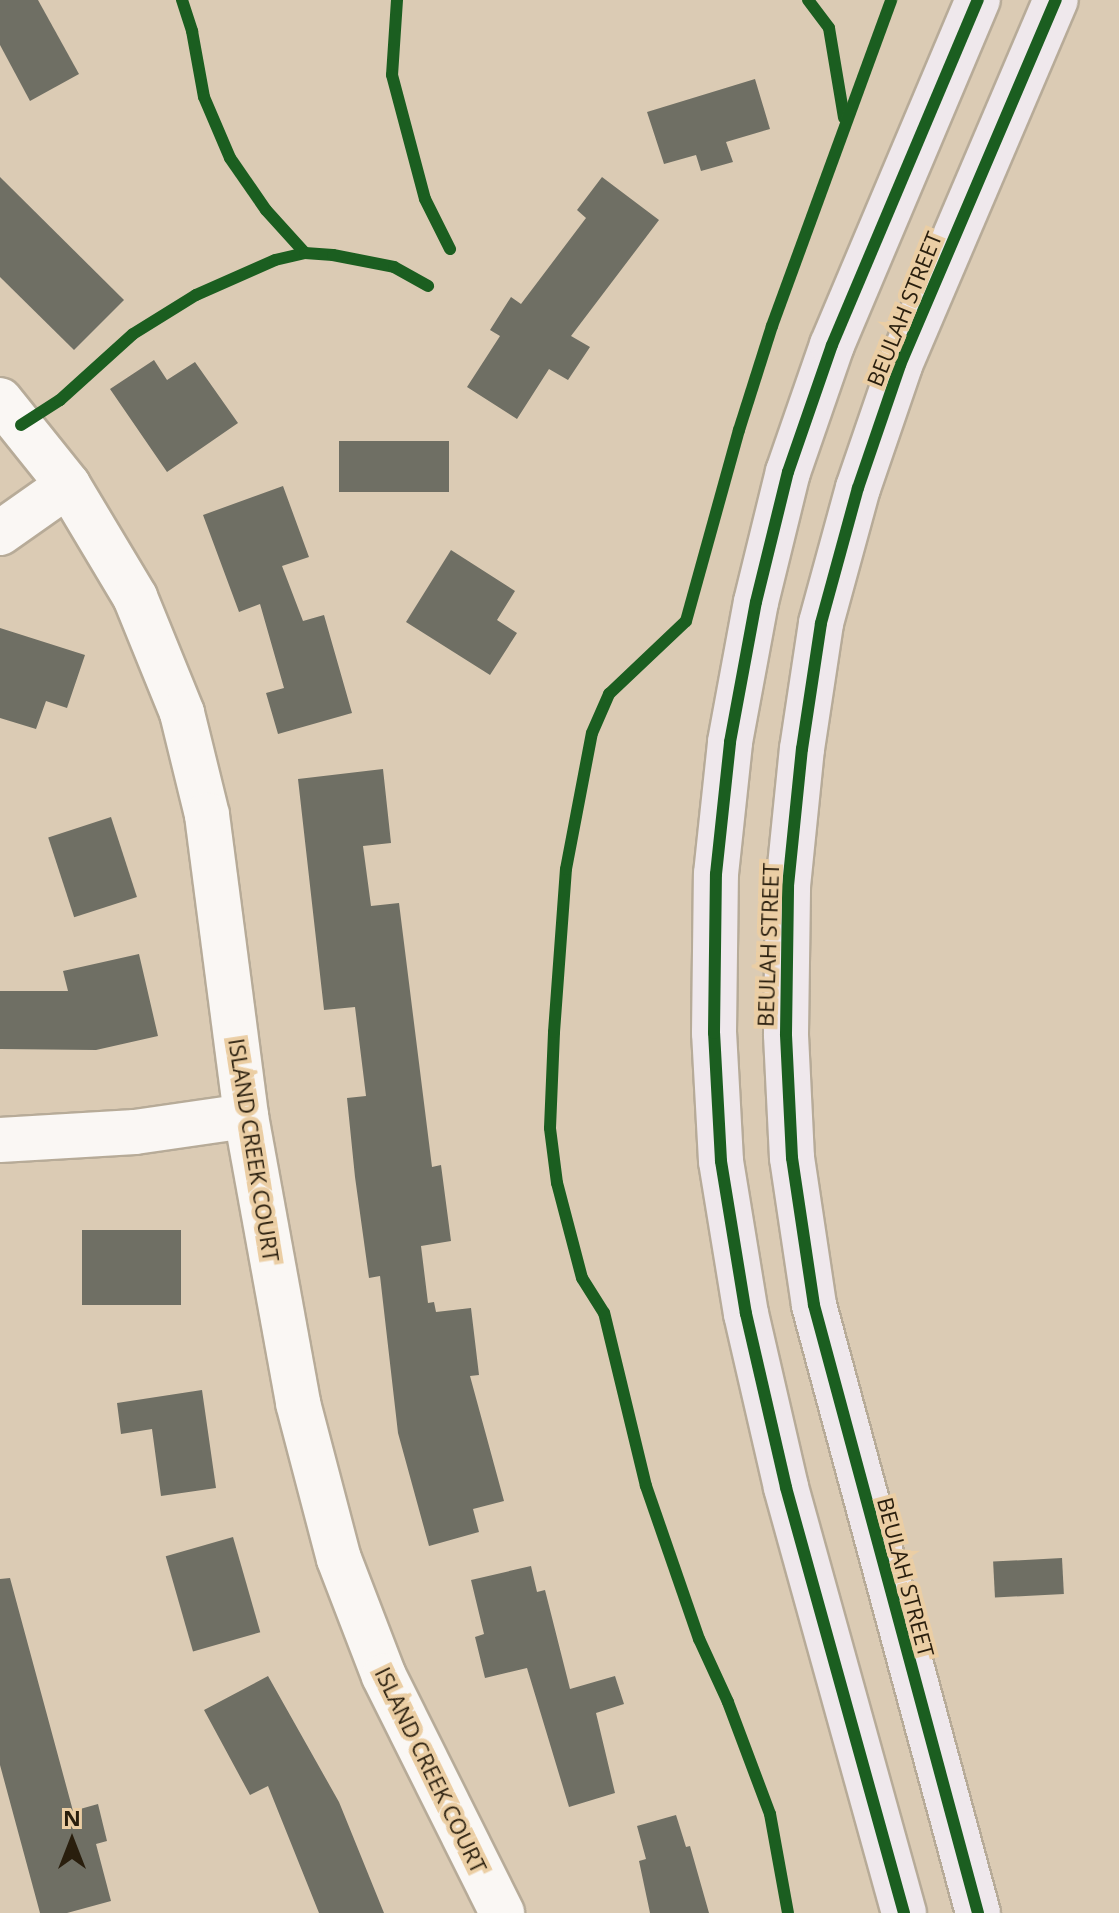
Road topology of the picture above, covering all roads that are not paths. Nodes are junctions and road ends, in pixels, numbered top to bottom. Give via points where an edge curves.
1 (978, 0) edge
2 (1056, 0) edge
3 (0, 400) edge
4 (68, 485) junction
5 (0, 533) edge
6 (246, 1116) junction
7 (0, 1140) edge
8 (502, 1913) edge
9 (904, 1913) edge
10 (978, 1913) edge

1 - 9 main road via 832,345 788,472 733,727 716,874 714,1033 721,1161 746,1314 786,1487
2 - 10 main road, BEULAH STREET via 900,365 858,488 821,623 788,886 786,1034 792,1158 814,1305
3 - 4 street, ISLAND CREEK COURT
4 - 5 street
4 - 6 street, ISLAND CREEK COURT via 135,597 182,713 207,815
6 - 7 street via 135,1132
6 - 8 street, ISLAND CREEK COURT via 298,1403 339,1559 384,1676

